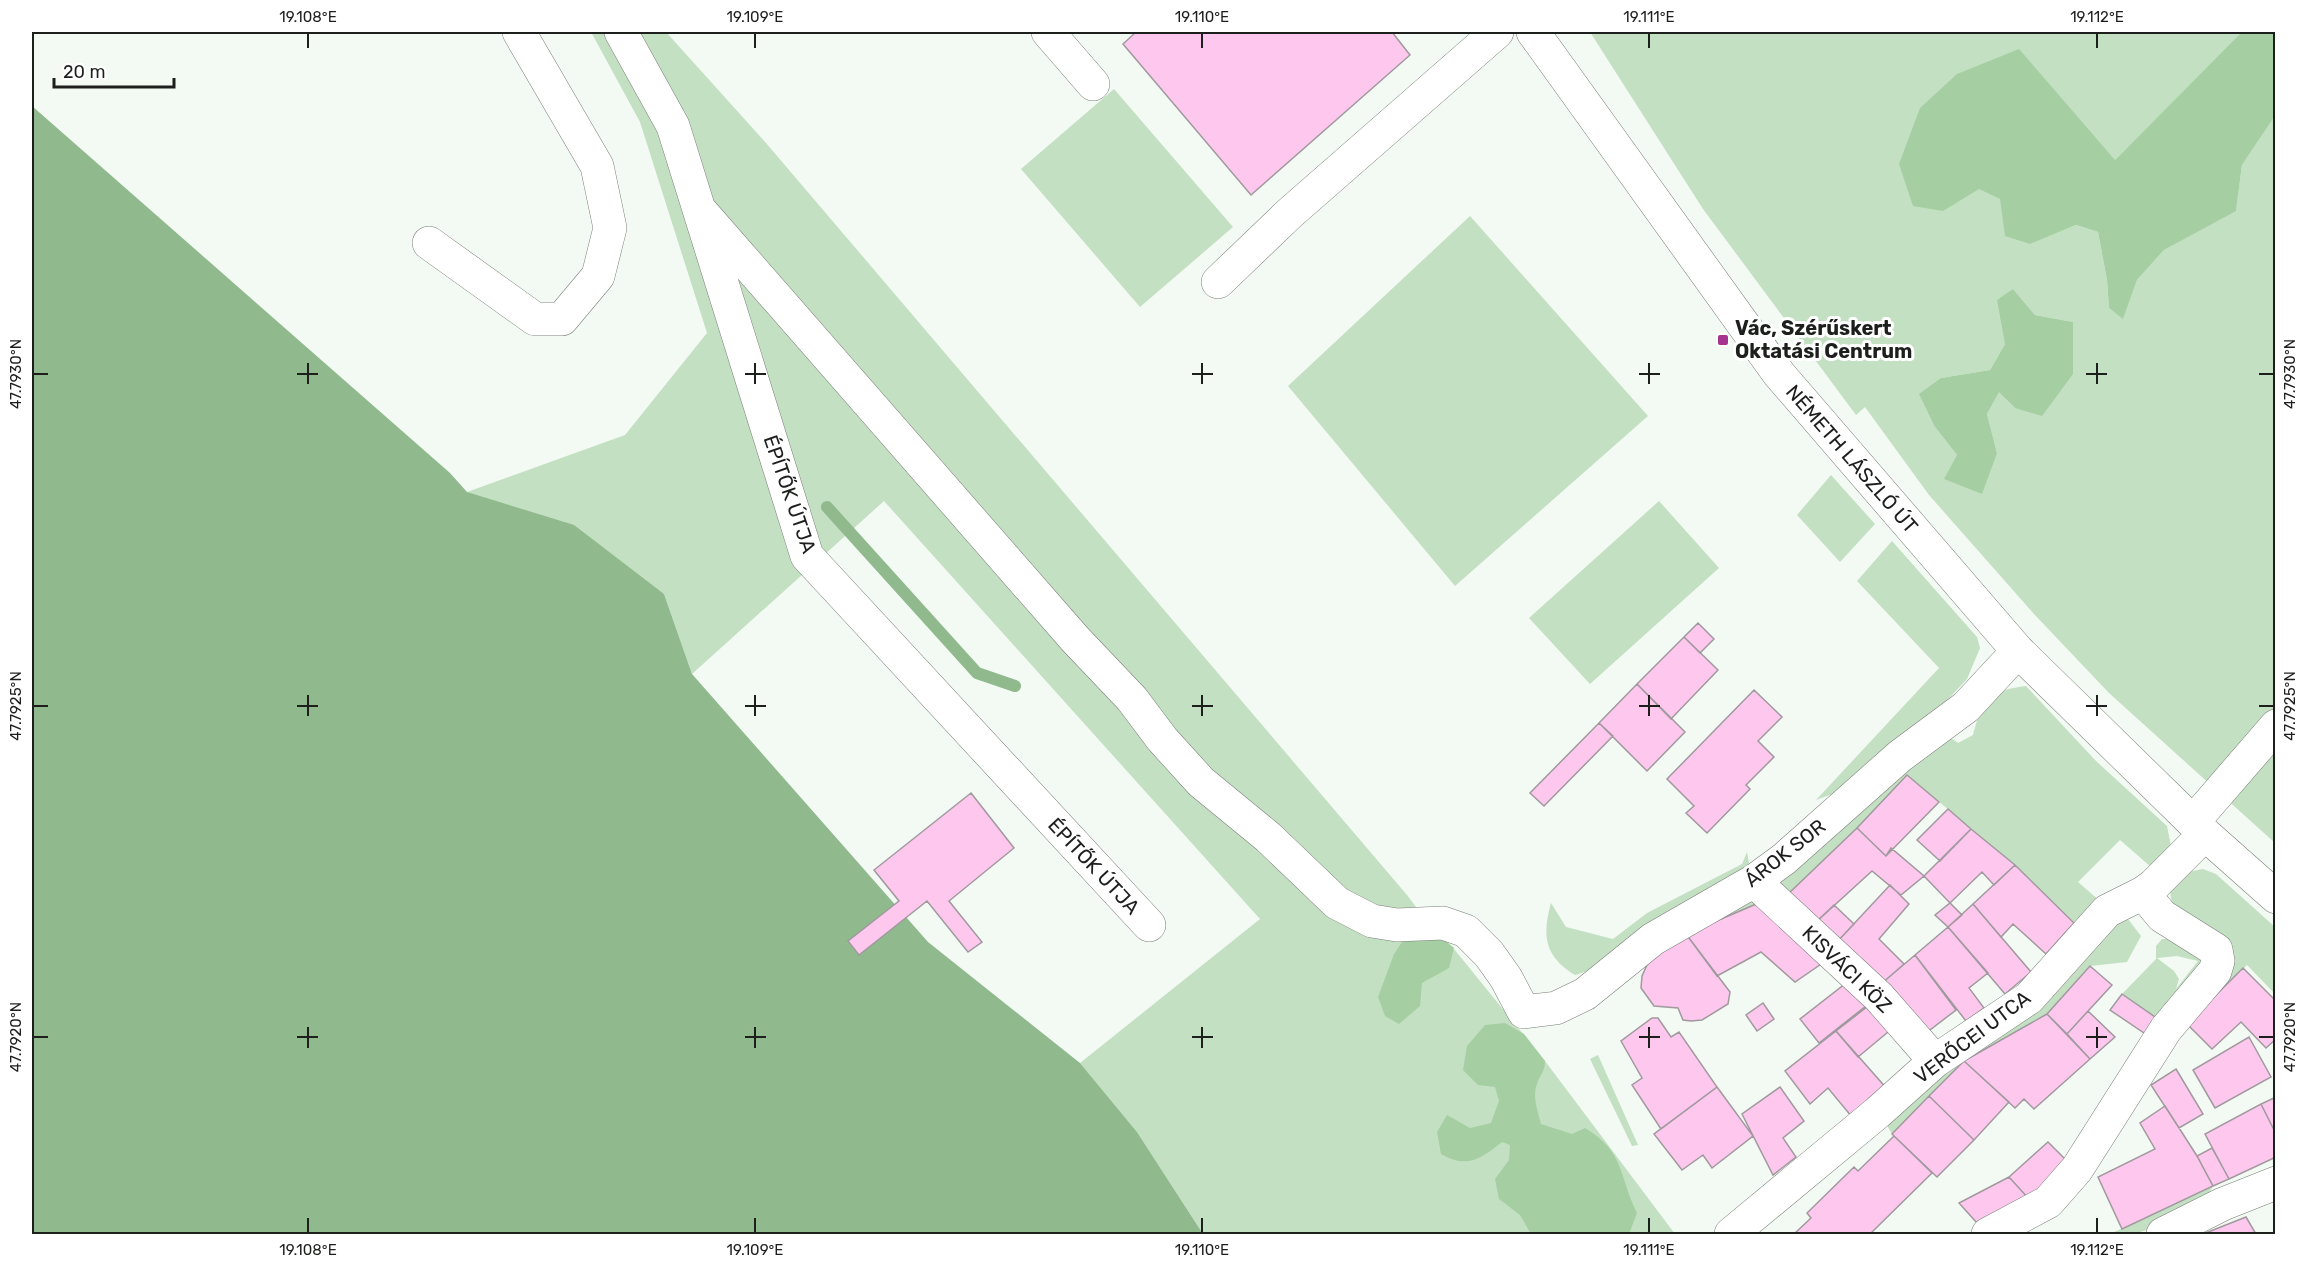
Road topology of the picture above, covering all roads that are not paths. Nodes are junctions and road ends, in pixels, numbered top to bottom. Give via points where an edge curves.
1 (519, 32) edge
2 (621, 32) edge
3 (1048, 32) edge
4 (1497, 32) edge
5 (1533, 32) edge
6 (1093, 84) dead end
7 (699, 208) junction
8 (429, 243) dead end
9 (1218, 282) dead end
10 (2018, 651) junction
11 (2276, 726) edge
12 (2199, 828) junction
13 (1754, 881) junction
14 (2143, 893) junction
15 (2276, 897) edge
16 (1149, 925) dead end
17 (1935, 1061) junction
18 (2276, 1183) edge
19 (1731, 1234) edge
20 (1988, 1234) edge
21 (2163, 1234) edge

1 - 8 street via 597,166 610,228 598,276 562,319 536,319
2 - 7 street, ÉPÍTŐK ÚTJA via 673,126
3 - 6 street
4 - 9 street via 1290,213
5 - 10 street, NÉMETH LÁSZLÓ ÚT via 1779,374
7 - 13 street, ÁROK SOR via 1075,639 1132,699 1162,740 1201,782 1268,837 1337,903 1372,921 1397,925 1443,923 1466,931 1489,954 1524,1012 1556,1008 1585,994 1653,939
7 - 16 street, ÉPÍTŐK ÚTJA via 807,556
10 - 12 street, NÉMETH LÁSZLÓ ÚT
10 - 13 street, ÁROK SOR via 1966,707 1900,756
11 - 12 street, VERŐCEI UTCA
12 - 14 street, VERŐCEI UTCA
12 - 15 street, NÉMETH LÁSZLÓ ÚT
13 - 17 street, KISVÁCI KÖZ via 1879,997
14 - 17 street, VERŐCEI UTCA via 2107,911 2029,998
14 - 20 street via 2162,916 2216,950 2215,971 2166,1029 2077,1169 2048,1202
17 - 19 street, VERŐCEI UTCA
18 - 21 street

